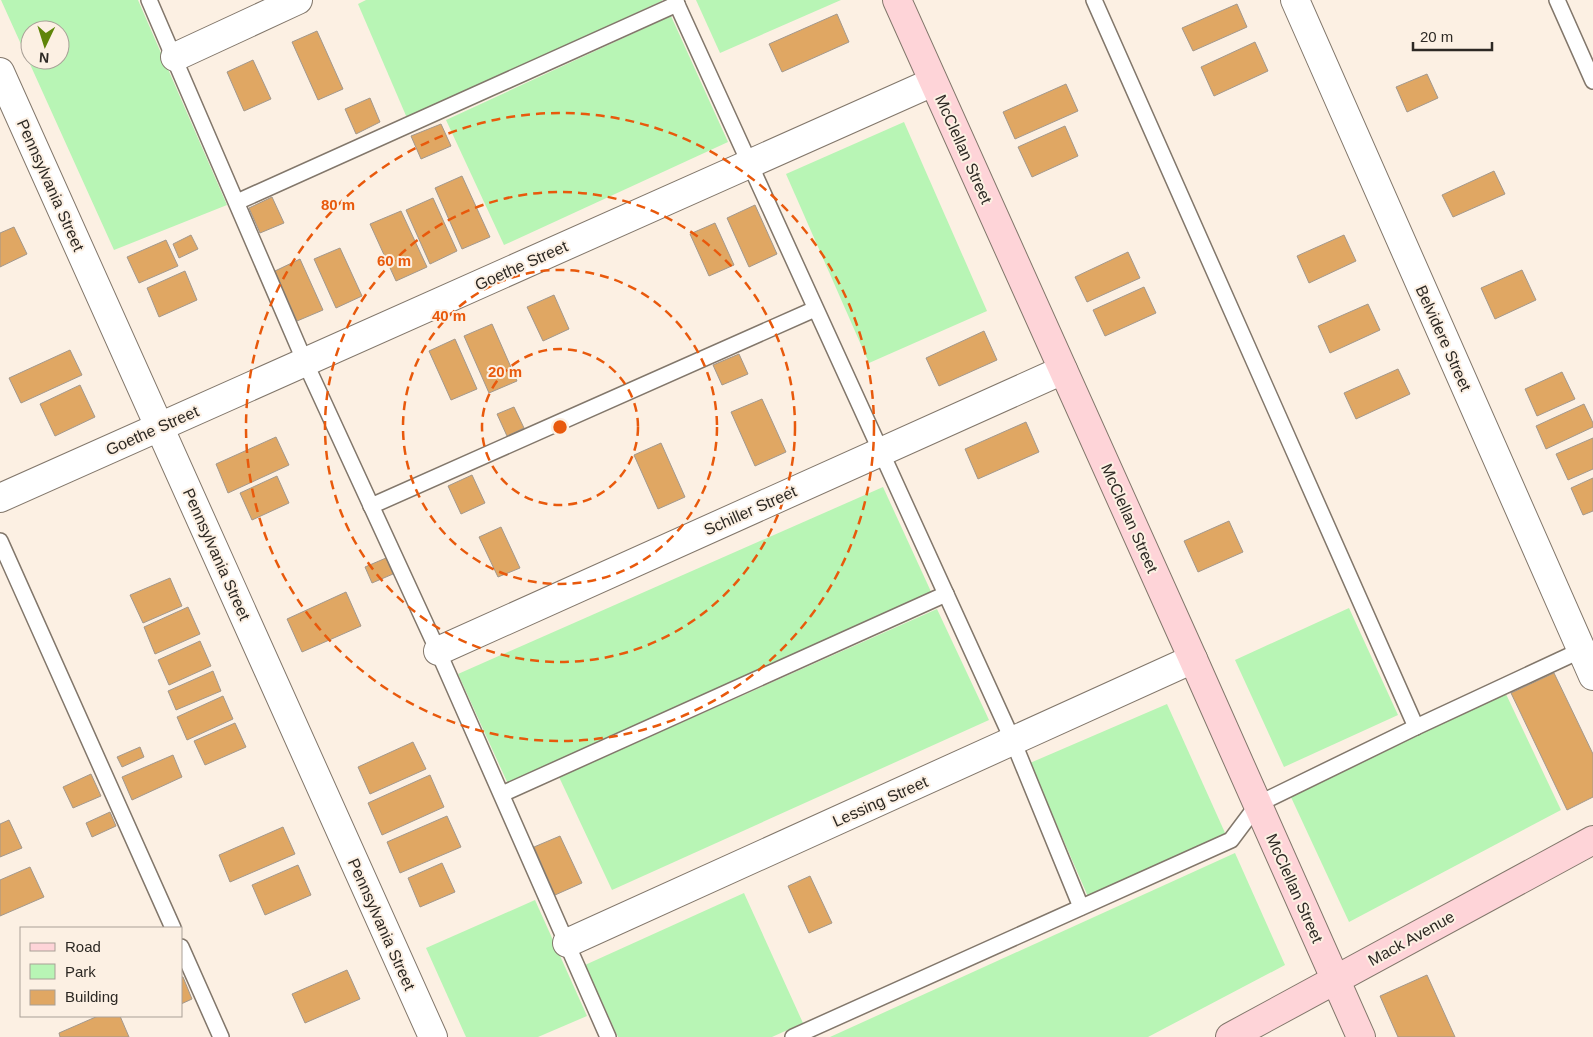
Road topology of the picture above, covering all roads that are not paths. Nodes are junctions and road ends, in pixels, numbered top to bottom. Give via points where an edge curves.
1 (150, 0) edge
2 (298, 0) edge
3 (897, 0) edge
4 (1094, 0) edge
5 (1294, 0) edge
6 (1557, 0) edge
7 (676, 2) edge
8 (175, 57) junction
9 (0, 72) edge
10 (1593, 81) edge
11 (933, 82) junction
12 (749, 164) junction
13 (237, 202) junction
14 (815, 309) junction
15 (305, 362) junction
16 (1063, 370) junction
17 (160, 427) junction
18 (880, 452) junction
19 (0, 498) edge
20 (371, 506) junction
21 (0, 541) edge
22 (946, 594) junction
23 (1587, 647) edge
24 (438, 651) junction
25 (1193, 659) junction
26 (1593, 676) edge
27 (1416, 727) junction
28 (1013, 741) junction
29 (502, 794) junction
30 (1258, 804) junction
31 (1593, 840) edge
32 (1081, 907) junction
33 (173, 927) edge
34 (567, 943) junction
35 (182, 949) edge
36 (1336, 979) junction
37 (222, 1037) edge
38 (433, 1037) edge
39 (608, 1037) edge
40 (793, 1037) edge
41 (1230, 1037) edge
42 (1361, 1037) edge

1 - 8 lane
2 - 8 street
3 - 11 street, McClellan Street
4 - 27 lane
5 - 23 street, Belvidere Street
6 - 10 lane
7 - 12 lane
7 - 13 lane
8 - 13 lane
9 - 17 street, Pennsylvania Street
11 - 12 street, Goethe Street
11 - 16 street, McClellan Street
12 - 14 lane
12 - 15 street, Goethe Street
13 - 15 lane
14 - 18 lane
14 - 20 lane
15 - 17 street, Goethe Street
15 - 20 lane
16 - 18 street, Schiller Street
16 - 25 street, McClellan Street
17 - 19 street, Goethe Street
17 - 38 street, Pennsylvania Street
18 - 22 lane
18 - 24 street, Schiller Street
20 - 24 lane
21 - 33 lane
22 - 28 lane
22 - 29 lane
23 - 26 street, Belvidere Street
23 - 27 lane
24 - 29 lane
25 - 28 street, Lessing Street
25 - 30 street, McClellan Street
27 - 30 lane
28 - 32 lane
28 - 34 street, Lessing Street
29 - 34 lane
30 - 32 lane via 1231,840
30 - 36 street, McClellan Street
31 - 36 street, Mack Avenue
32 - 40 lane
34 - 39 lane
35 - 37 lane
36 - 41 street, Mack Avenue
36 - 42 street, McClellan Street

